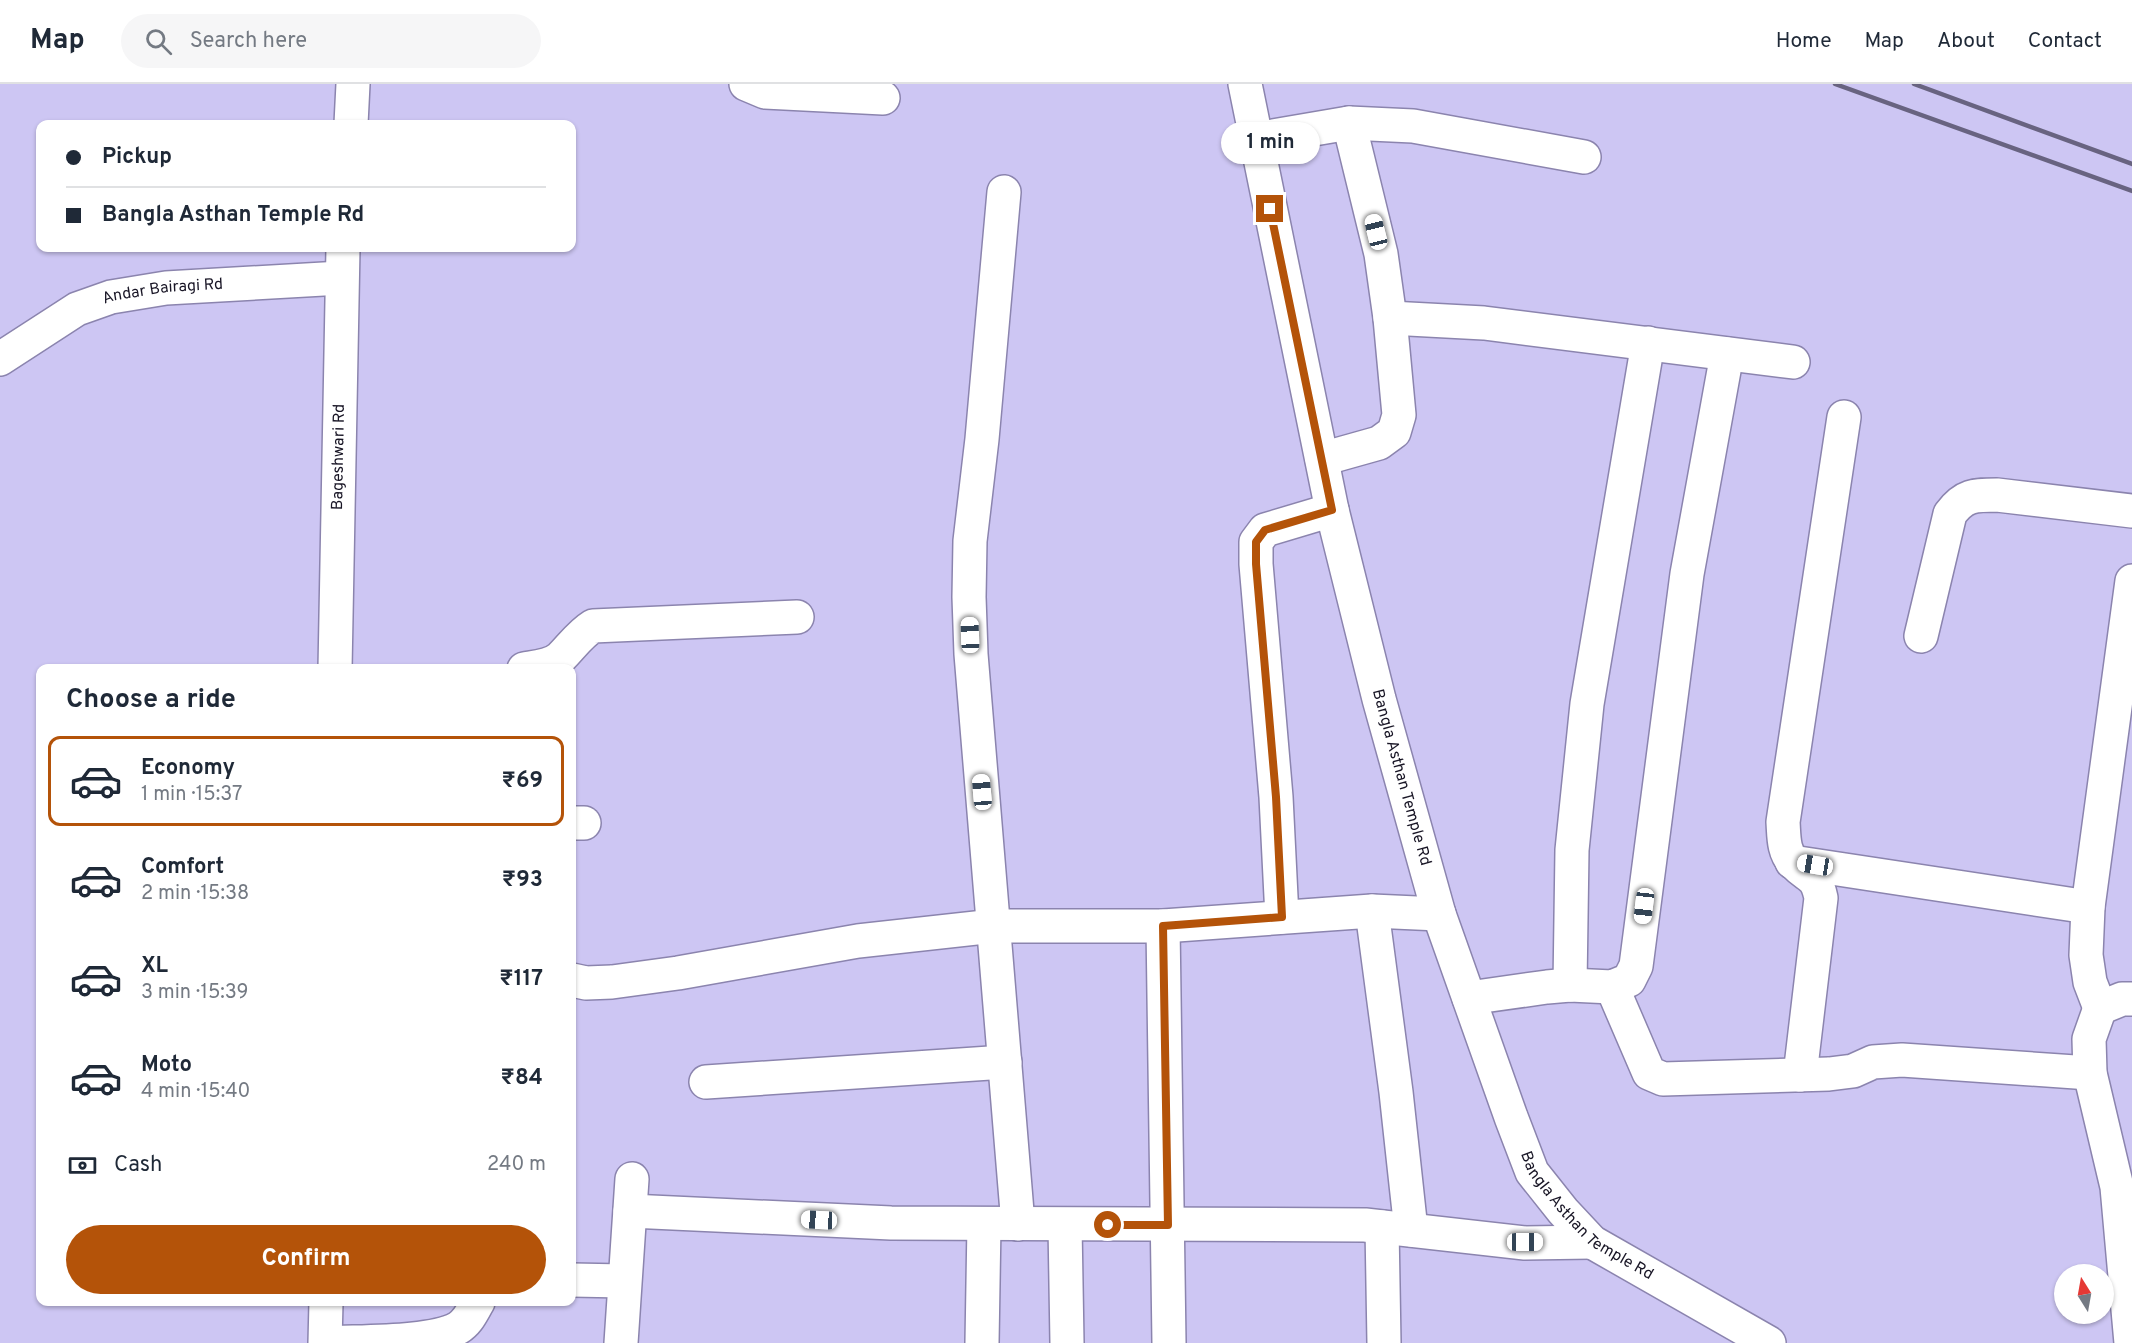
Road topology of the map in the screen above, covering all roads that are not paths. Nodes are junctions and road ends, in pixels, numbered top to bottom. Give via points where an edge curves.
1 (353, 84) edge
2 (746, 84) edge
3 (1245, 84) edge
4 (883, 98) dead end
5 (351, 120) edge
6 (1349, 123) junction
7 (1256, 139) junction
8 (1584, 158) dead end
9 (1004, 192) dead end
10 (342, 263) edge
11 (1390, 318) junction
12 (1648, 343) junction
13 (1727, 354) junction
14 (0, 359) edge
15 (1793, 362) dead end
16 (1844, 417) dead end
17 (1322, 459) junction
18 (1332, 510) junction
19 (2132, 511) edge
20 (2132, 581) edge
21 (797, 616) dead end
22 (1921, 636) dead end
23 (335, 664) edge
24 (547, 664) edge
25 (1792, 862) junction
26 (2088, 907) junction
27 (1372, 911) junction
28 (1439, 914) junction
29 (1282, 917) junction
30 (994, 926) junction
31 (1163, 926) junction
32 (576, 981) edge
33 (1570, 985) junction
34 (1612, 987) junction
35 (1469, 998) junction
36 (2132, 999) edge
37 (2100, 1008) junction
38 (1005, 1062) junction
39 (2090, 1073) junction
40 (1800, 1075) junction
41 (706, 1082) dead end
42 (632, 1179) dead end
43 (2124, 1186) edge
44 (630, 1211) junction
45 (984, 1224) junction
46 (1018, 1224) junction
47 (1065, 1225) junction
48 (1168, 1225) junction
49 (1396, 1229) junction
50 (1592, 1242) junction
51 (576, 1280) edge
52 (624, 1281) junction
53 (326, 1306) edge
54 (476, 1306) edge
55 (326, 1343) edge
56 (621, 1343) edge
57 (982, 1343) edge
58 (1067, 1343) edge
59 (1169, 1343) edge
60 (1384, 1343) edge
61 (1769, 1343) edge
62 (2131, 1343) edge

1 - 5 street
2 - 4 street via 765,92
3 - 7 street, Bangla Asthan Temple Rd
6 - 7 street
6 - 8 street via 1413,126
6 - 11 street via 1381,254
7 - 17 street, Bangla Asthan Temple Rd
9 - 30 street via 970,541 969,597
10 - 14 street, Andar Bairagi Rd via 111,297 77,309
10 - 23 street, Bageshwari Rd
11 - 12 street via 1484,322
11 - 17 street via 1399,415 1394,432 1378,442
12 - 13 street
12 - 33 street via 1587,704 1572,850
13 - 15 street
13 - 34 street via 1687,574 1636,966 1629,980
16 - 25 street via 1783,822
17 - 18 street, Bangla Asthan Temple Rd
18 - 28 street, Bangla Asthan Temple Rd
18 - 29 street via 1265,530 1256,542
19 - 22 street via 1997,495 1975,495 1958,503 1950,514
20 - 26 street
21 - 24 street via 593,626 559,659
25 - 26 street
25 - 40 street via 1818,883 1821,898
26 - 37 street via 2086,955 2090,982
27 - 28 street
27 - 29 street
27 - 49 street via 1396,1092
28 - 35 street, Bangla Asthan Temple Rd
29 - 31 street
30 - 31 street
30 - 32 street via 858,941 612,982
30 - 38 street
31 - 48 street
33 - 34 street
33 - 35 street
34 - 40 street via 1649,1073 1663,1079
35 - 50 street, Bangla Asthan Temple Rd via 1532,1172
36 - 37 street
37 - 39 street via 2089,1040
38 - 41 street
38 - 46 street
39 - 40 street via 1902,1060 1873,1062 1853,1071
39 - 43 street
42 - 44 street
43 - 62 street
44 - 45 street
44 - 52 street
45 - 46 street
45 - 57 street
46 - 47 street
47 - 48 street
47 - 58 street
48 - 49 street via 1365,1225
48 - 59 street
49 - 50 street via 1525,1242
49 - 60 street
50 - 61 street, Bangla Asthan Temple Rd
51 - 52 street
52 - 56 street
53 - 55 street
54 - 55 street via 466,1322 439,1335

